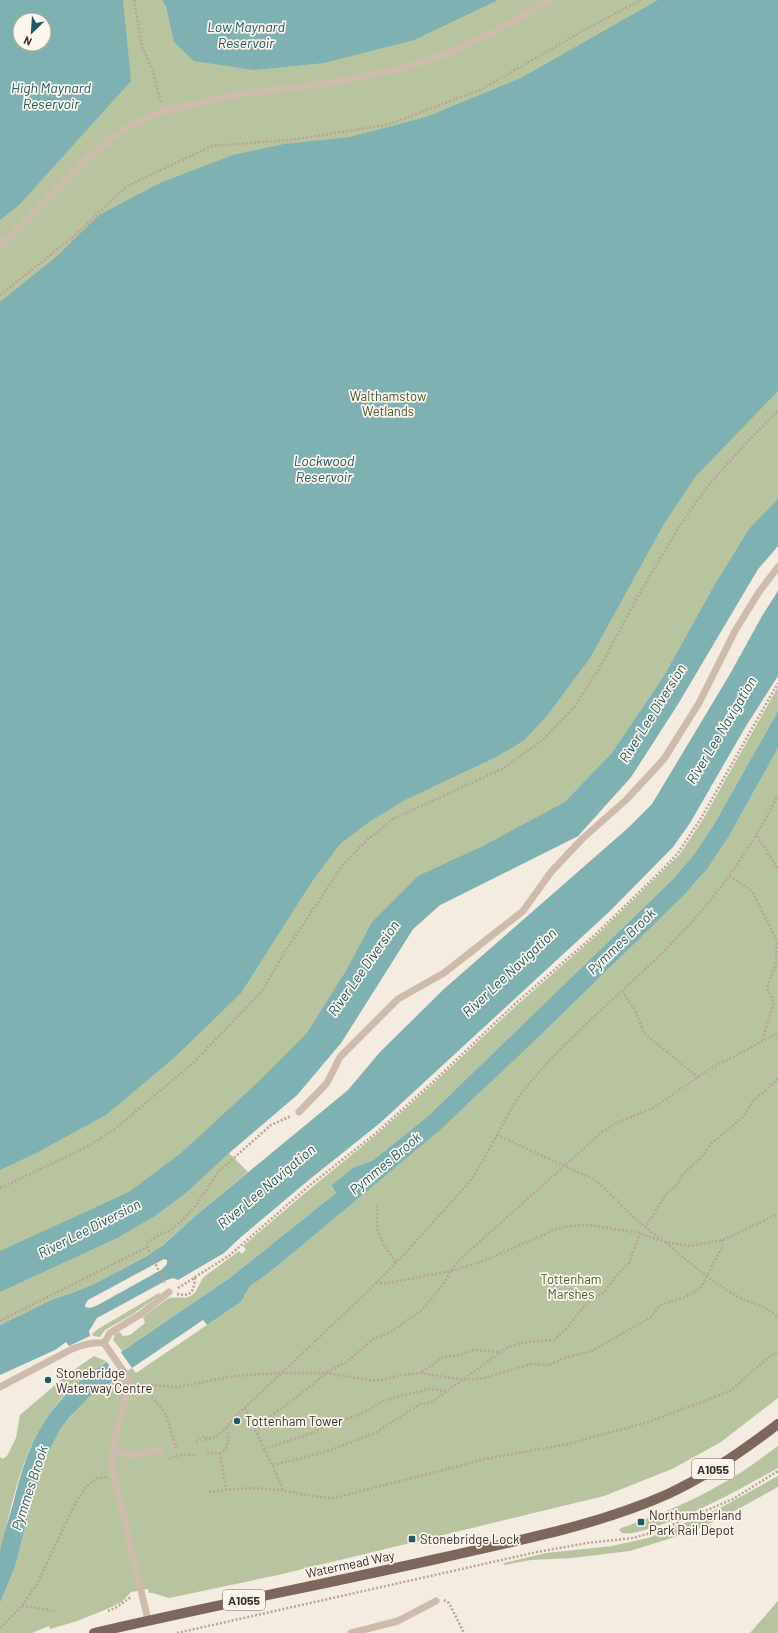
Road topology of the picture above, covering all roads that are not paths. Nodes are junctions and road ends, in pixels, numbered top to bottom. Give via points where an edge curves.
1 (550, 0) edge
2 (0, 245) edge
3 (778, 567) edge
4 (298, 1112) road end
5 (172, 1293) road end
6 (104, 1343) junction
7 (0, 1387) edge
8 (778, 1424) edge
9 (161, 1450) dead end
10 (113, 1451) junction
11 (436, 1602) road end
12 (148, 1620) junction
13 (94, 1633) edge
14 (351, 1633) edge

1 - 2 lane via 489,35 440,56 399,69 332,83 239,94 163,111 127,127 90,156
3 - 4 lane via 735,631 699,703 664,759 626,800 576,845 551,872 523,911 444,973 398,999 340,1058 327,1083
5 - 6 lane via 110,1333
6 - 7 lane via 90,1343 72,1349
6 - 10 lane via 128,1378 129,1384
8 - 12 main road, Watermead Way / A1055 via 732,1458 698,1478 632,1509 595,1521 393,1569
9 - 10 lane via 130,1455
10 - 12 lane via 112,1468
11 - 14 lane via 398,1621
12 - 13 main road, Watermead Way / A1055

